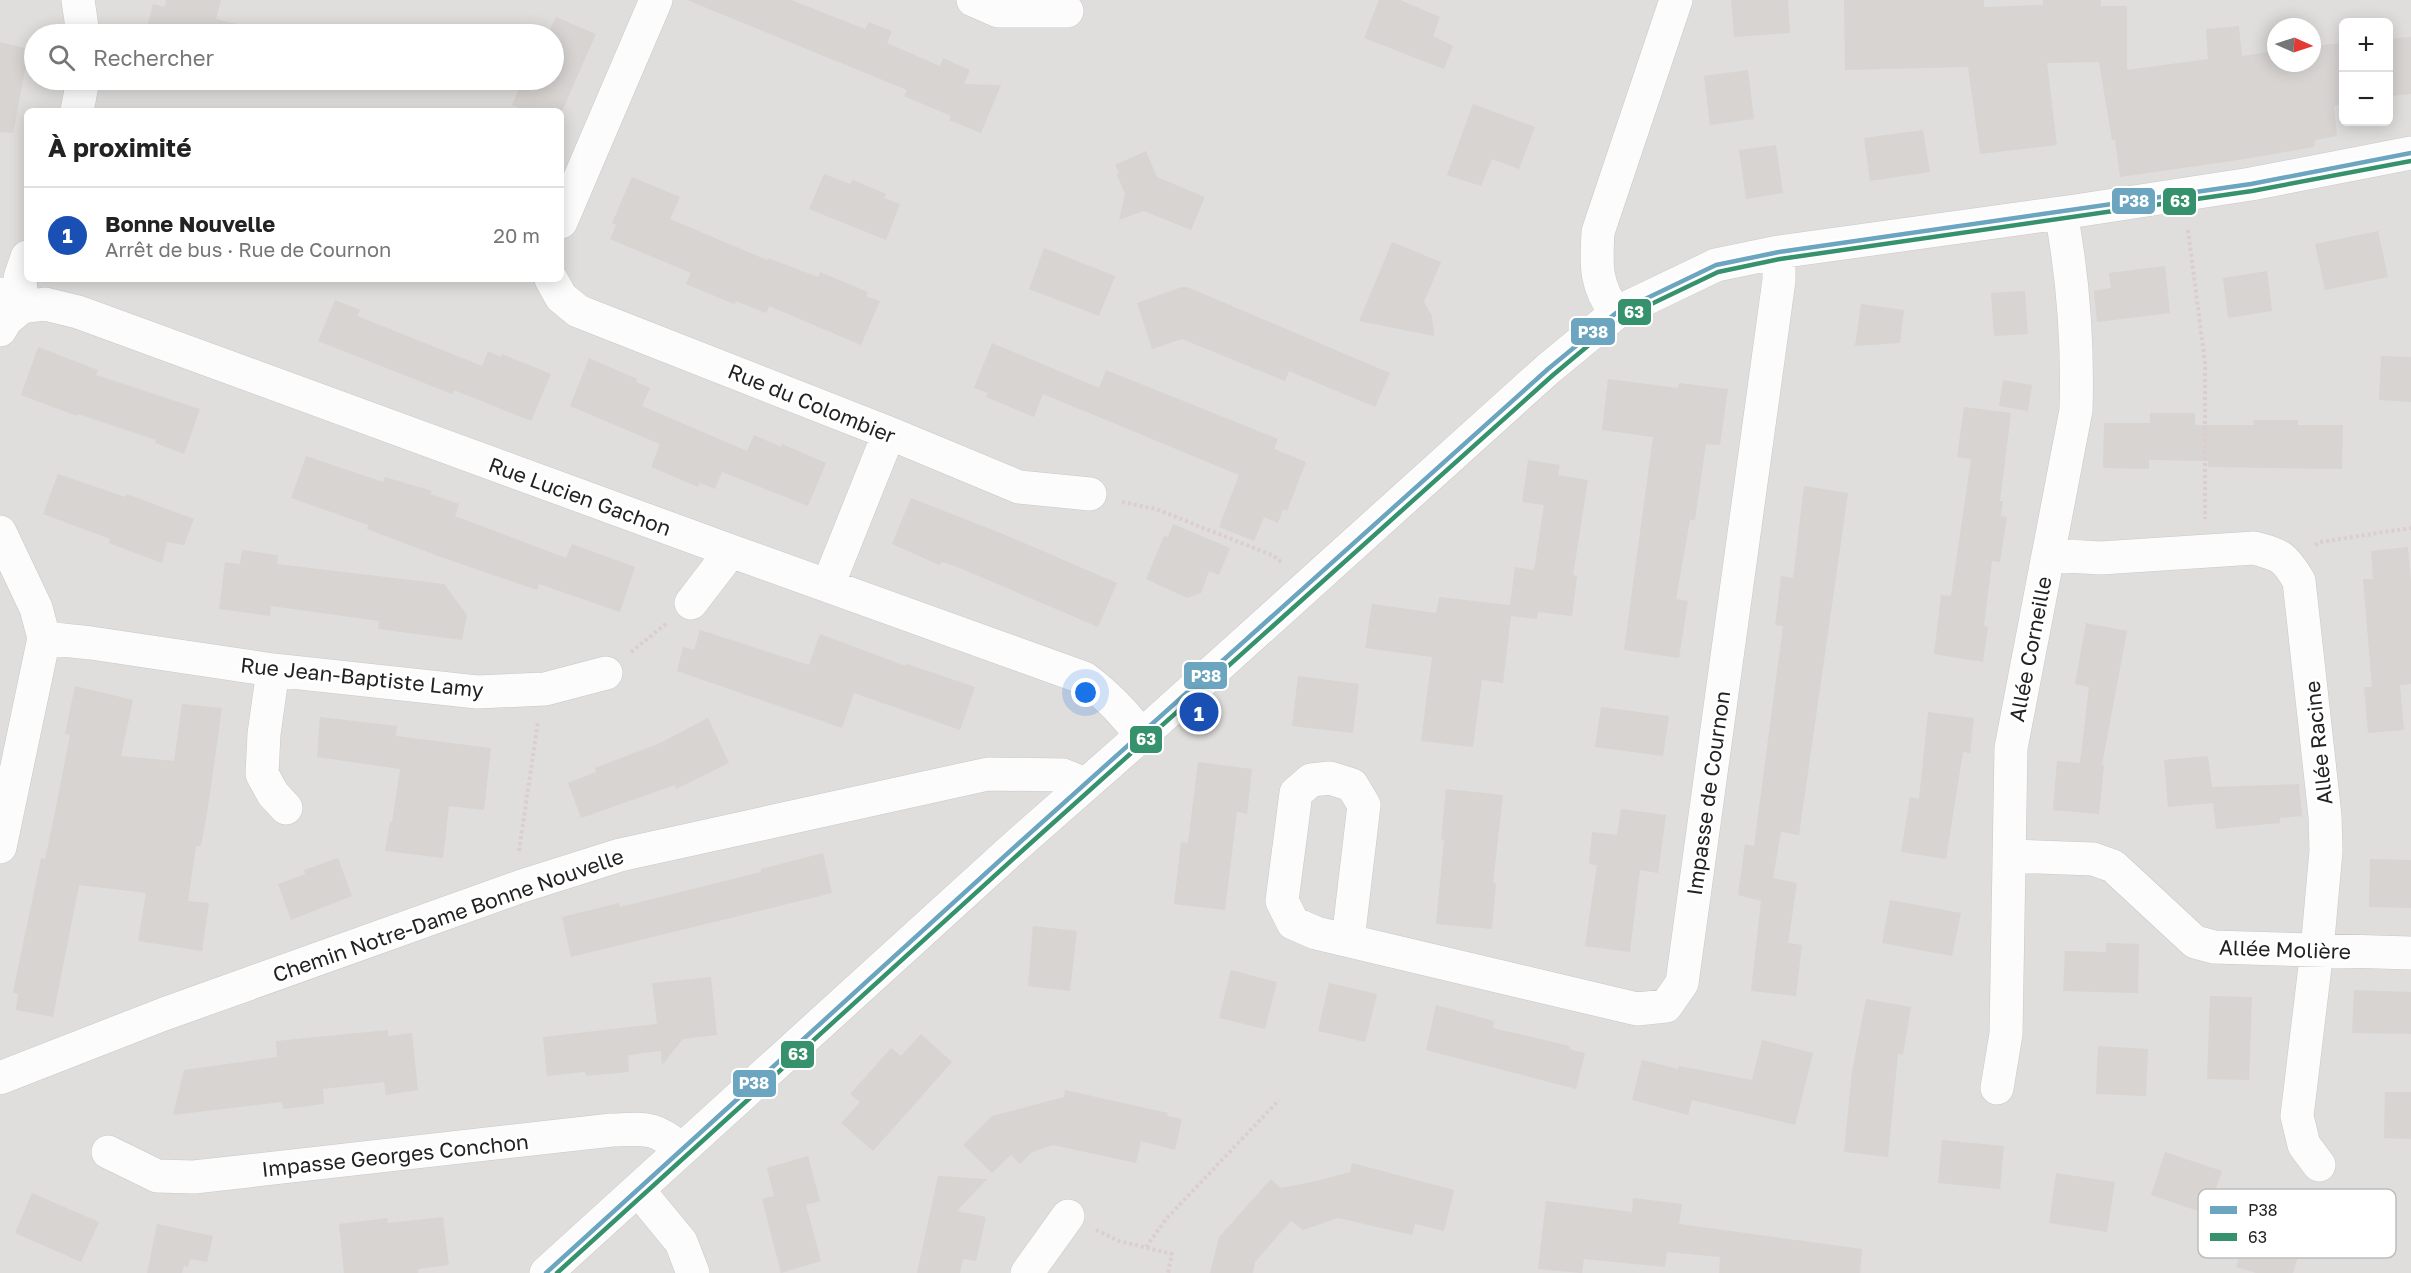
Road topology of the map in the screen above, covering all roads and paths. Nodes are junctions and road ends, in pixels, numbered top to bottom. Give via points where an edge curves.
1 (78, 0) edge
2 (656, 0) edge
3 (973, 0) edge
4 (1676, 0) edge
5 (1067, 11) dead end
6 (82, 24) edge
7 (80, 90) edge
8 (77, 108) edge
9 (2411, 153) edge
10 (2061, 213) junction
11 (564, 215) edge
12 (2188, 230) dead end
13 (1779, 252) junction
14 (24, 266) edge
15 (553, 282) edge
16 (7, 310) edge
17 (1616, 313) junction
18 (889, 433) junction
19 (1090, 494) joint
20 (2411, 528) edge
21 (0, 532) edge
22 (2205, 550) junction
23 (731, 551) junction
24 (2048, 555) junction
25 (2287, 560) junction
26 (828, 585) junction
27 (1303, 589) junction
28 (691, 603) joint
29 (44, 638) junction
30 (273, 670) junction
31 (606, 672) joint
32 (545, 688) junction
33 (1141, 736) junction
34 (1085, 784) junction
35 (286, 808) dead end
36 (0, 847) edge
37 (2010, 856) junction
38 (522, 886) junction
39 (1348, 940) dead end
40 (2318, 950) junction
41 (2411, 954) edge
42 (0, 1078) edge
43 (1996, 1088) dead end
44 (1279, 1100) dead end
45 (681, 1149) junction
46 (108, 1152) dead end
47 (2319, 1165) dead end
48 (639, 1191) junction
49 (1068, 1216) joint
50 (1146, 1247) junction
51 (546, 1273) edge
52 (693, 1273) edge
53 (1027, 1273) edge
54 (1168, 1273) edge

1 - 6 street
2 - 11 street
3 - 5 street via 998,11
4 - 17 street via 1598,232 1596,263 1601,286
7 - 8 street
9 - 10 street via 2251,184
10 - 13 street
10 - 24 street, Allée Corneille via 2077,372 2076,410
12 - 22 path via 2205,363
13 - 17 street via 1716,265
13 - 39 street, Impasse de Cournon via 1779,280 1682,983 1666,1006 1637,1008
14 - 16 street
15 - 18 street, Rue du Colombier via 561,297 578,311
16 - 23 street, Rue Lucien Gachon via 45,304 78,312
17 - 27 street
18 - 19 street, Rue du Colombier via 1020,487
18 - 26 street
19 - 27 path via 1156,509 1274,556
20 - 25 path via 2320,542
21 - 29 street via 36,608
22 - 24 street via 2101,558
22 - 25 street via 2254,548
23 - 26 street, Rue Lucien Gachon
23 - 28 street
24 - 37 street, Allée Corneille via 2011,748
25 - 40 street, Allée Racine via 2299,581 2303,603 2325,816
26 - 33 street, Rue Lucien Gachon via 1084,678 1125,713
27 - 33 street
28 - 31 path
29 - 30 street, Rue Jean-Baptiste Lamy
29 - 36 street
30 - 32 street, Rue Jean-Baptiste Lamy via 477,692
30 - 35 street via 262,774
31 - 32 street, Rue Jean-Baptiste Lamy
32 - 38 path via 518,862
33 - 34 street
34 - 38 street, Chemin Notre-Dame Bonne Nouvelle via 1063,775 988,774 631,853
34 - 45 street
37 - 40 street, Allée Molière via 2093,859 2114,866 2195,942 2214,947
37 - 43 street, Allée Corneille via 2006,1034
38 - 42 street, Chemin Notre-Dame Bonne Nouvelle via 164,1014
40 - 41 street, Allée Molière
40 - 47 street, Allée Racine via 2297,1116 2304,1145
44 - 50 path via 1167,1218
45 - 46 street, Impasse Georges Conchon via 663,1134 641,1129 612,1130 194,1177 157,1176
45 - 48 street
48 - 51 street
48 - 52 street via 681,1242
49 - 50 path via 1119,1240
49 - 53 street
50 - 54 path via 1172,1254

